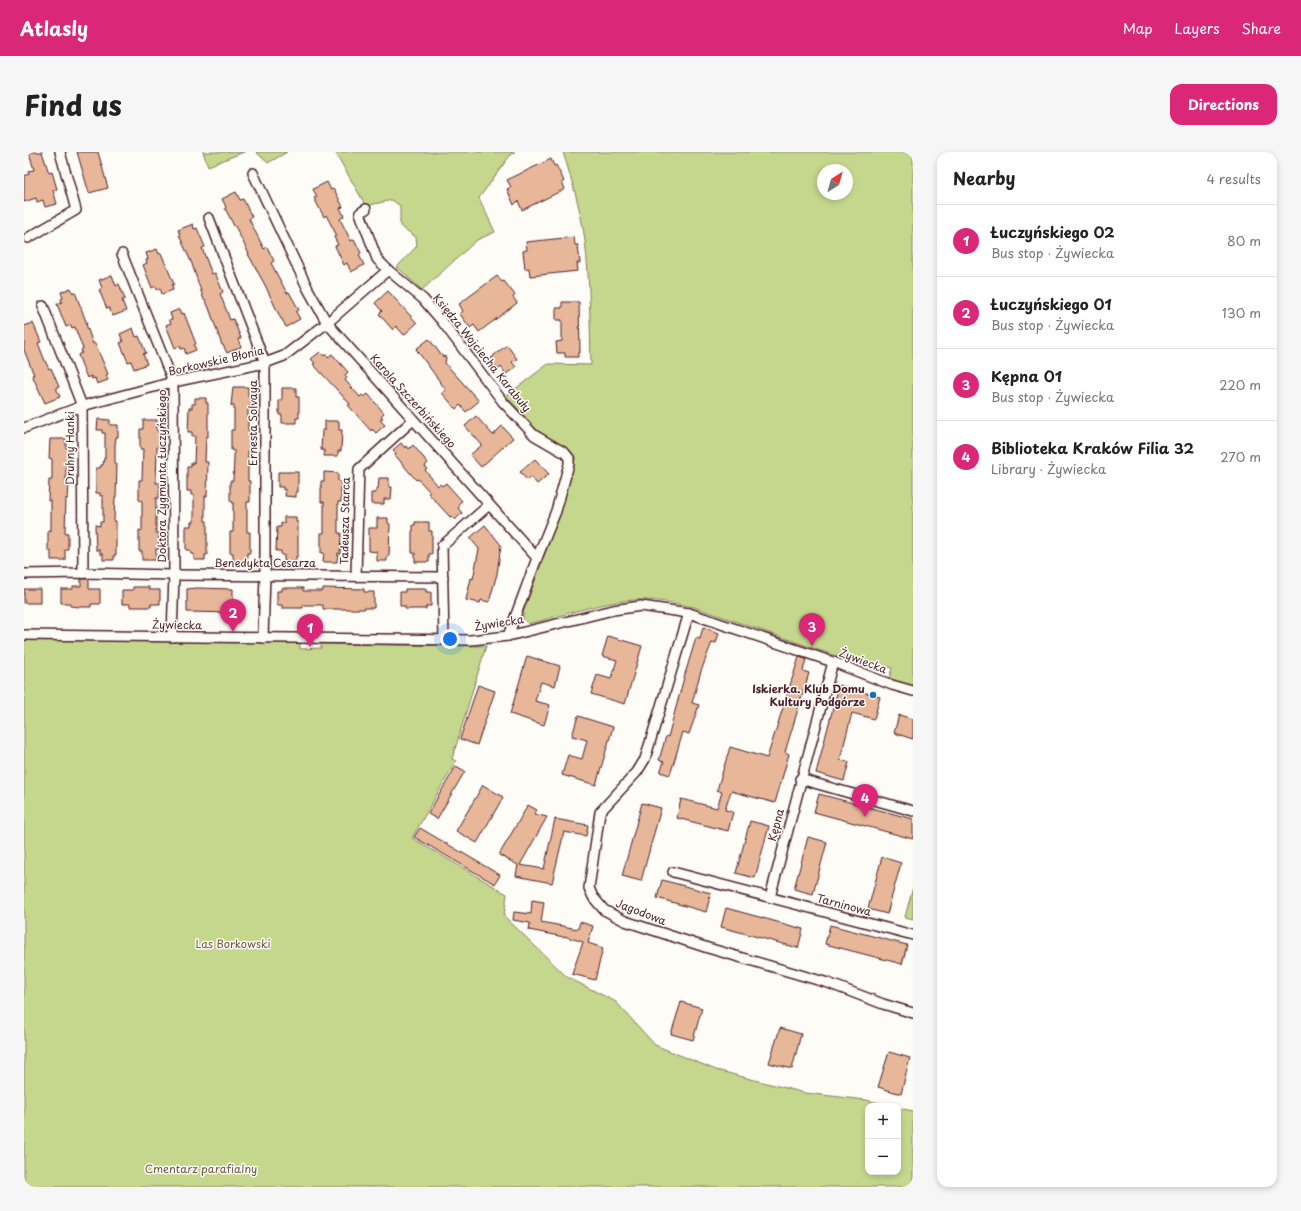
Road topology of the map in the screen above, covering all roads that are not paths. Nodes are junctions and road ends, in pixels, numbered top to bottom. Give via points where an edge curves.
1 (60, 152) edge
2 (253, 173) dead end
3 (366, 209) dead end
4 (209, 218) dead end
5 (28, 238) dead end
6 (122, 254) dead end
7 (388, 270) junction
8 (43, 306) dead end
9 (327, 323) junction
10 (265, 363) junction
11 (173, 382) junction
12 (82, 406) junction
13 (413, 420) junction
14 (24, 428) edge
15 (489, 505) junction
16 (537, 558) junction
17 (83, 573) junction
18 (24, 574) edge
19 (174, 575) junction
20 (265, 575) junction
21 (356, 576) junction
22 (443, 577) junction
23 (689, 613) junction
24 (24, 635) edge
25 (508, 636) junction
26 (172, 637) junction
27 (263, 638) junction
28 (444, 639) junction
29 (833, 662) junction
30 (913, 691) edge
31 (800, 779) junction
32 (913, 811) edge
33 (673, 872) dead end
34 (770, 897) junction
35 (913, 935) edge
36 (913, 1013) edge

1 - 5 street via 76,210
2 - 9 street, Karola Szczerbińskiego
3 - 7 street, Księdza Wojciecha Karabuły via 360,213 377,259
4 - 10 street, Ernesta Solvaya
6 - 11 street, Doktora Zygmunta Łuczyńskiego
7 - 9 street, Borkowskie Błonia
7 - 16 street, Księdza Wojciecha Karabuły via 423,299 503,402 534,435 569,458 556,511
8 - 12 street, Druhny Hanki
9 - 10 street, Borkowskie Błonia via 284,356
9 - 13 street, Karola Szczerbińskiego
10 - 11 street, Borkowskie Błonia
10 - 20 street, Ernesta Solvaya
11 - 12 street, Borkowskie Błonia
11 - 19 street, Doktora Zygmunta Łuczyńskiego
12 - 14 street, Borkowskie Błonia
12 - 17 street, Druhny Hanki
13 - 15 street, Karola Szczerbińskiego
13 - 21 street, Tadeusza Starca via 359,469
15 - 16 street, Karola Szczerbińskiego
15 - 22 street via 442,546
16 - 25 street
17 - 18 street, Benedykta Cesarza
17 - 19 street, Benedykta Cesarza
19 - 20 street, Benedykta Cesarza
19 - 26 street, Doktora Zygmunta Łuczyńskiego
20 - 21 street, Benedykta Cesarza
20 - 27 street, Ernesta Solvaya
21 - 22 street, Benedykta Cesarza
22 - 28 street
23 - 25 street, Żywiecka via 641,606 613,610
23 - 29 street, Żywiecka
23 - 36 street, Jagodowa via 645,759 637,772 600,812 589,888 592,897 604,910 625,921 828,983
24 - 26 street, Żywiecka
25 - 28 street, Żywiecka via 471,640
26 - 27 street, Żywiecka
27 - 28 street, Żywiecka
29 - 30 street, Żywiecka
29 - 31 street, Kępna
31 - 32 street
31 - 34 street, Kępna
33 - 34 street
34 - 35 street, Tarninowa

